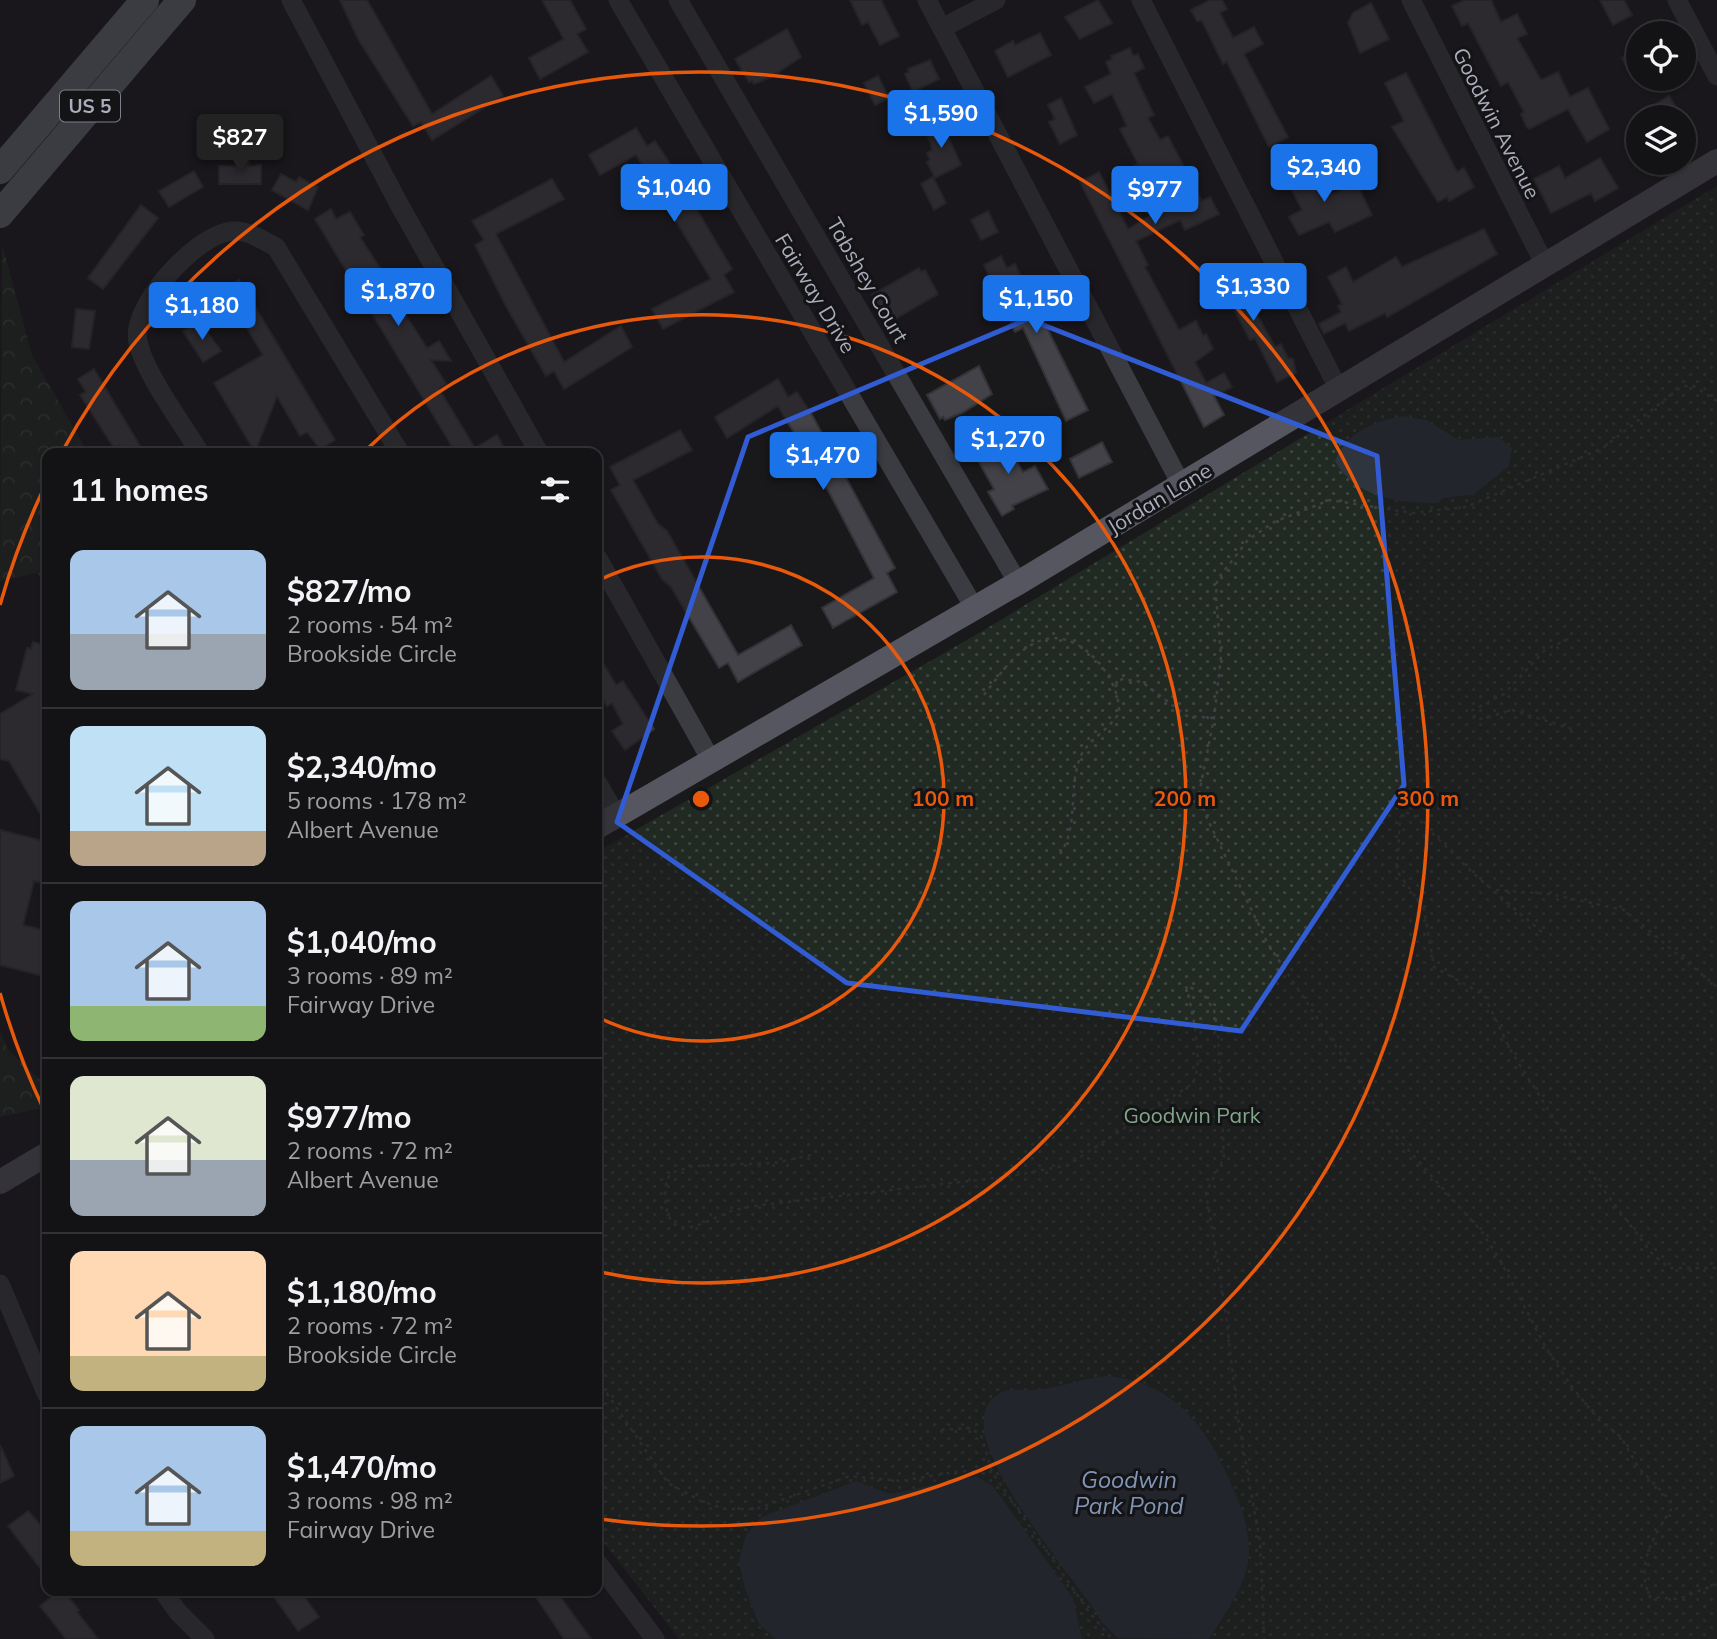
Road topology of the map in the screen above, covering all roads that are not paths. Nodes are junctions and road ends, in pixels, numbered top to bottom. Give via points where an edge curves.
1 (145, 0) edge
2 (182, 0) edge
3 (291, 0) edge
4 (618, 0) edge
5 (678, 0) edge
6 (927, 0) edge
7 (996, 0) edge
8 (1141, 0) edge
9 (1411, 0) edge
10 (1677, 0) edge
11 (942, 28) junction
12 (1717, 76) edge
13 (1717, 161) edge
14 (0, 170) edge
15 (0, 214) edge
16 (1545, 265) junction
17 (1339, 390) junction
18 (197, 448) edge
19 (397, 448) edge
20 (536, 448) edge
21 (1181, 485) junction
22 (602, 565) edge
23 (1018, 583) junction
24 (975, 609) junction
25 (710, 760) junction
26 (602, 802) edge
27 (607, 821) edge
28 (42, 1157) edge
29 (0, 1182) edge
30 (0, 1284) edge
31 (42, 1383) edge
32 (602, 1569) edge
33 (167, 1596) edge
34 (205, 1639) edge
35 (655, 1639) edge

1 - 14 highway, US 5
2 - 15 highway, US 5
3 - 20 street
4 - 24 street, Fairway Drive
5 - 23 street, Tabshey Court
6 - 11 street
7 - 11 street
8 - 17 street
9 - 16 street, Goodwin Avenue
10 - 12 street
11 - 21 street
13 - 16 main road, Jordan Lane
16 - 17 main road, Jordan Lane
17 - 21 main road, Jordan Lane
18 - 19 street via 144,359 137,339 139,318 176,265 227,231 251,234 276,247
21 - 23 main road, Jordan Lane
22 - 25 street
23 - 24 main road, Jordan Lane
24 - 25 main road, Jordan Lane
25 - 27 main road, Jordan Lane
26 - 27 street
28 - 29 main road
30 - 31 street
32 - 35 street
33 - 34 street

